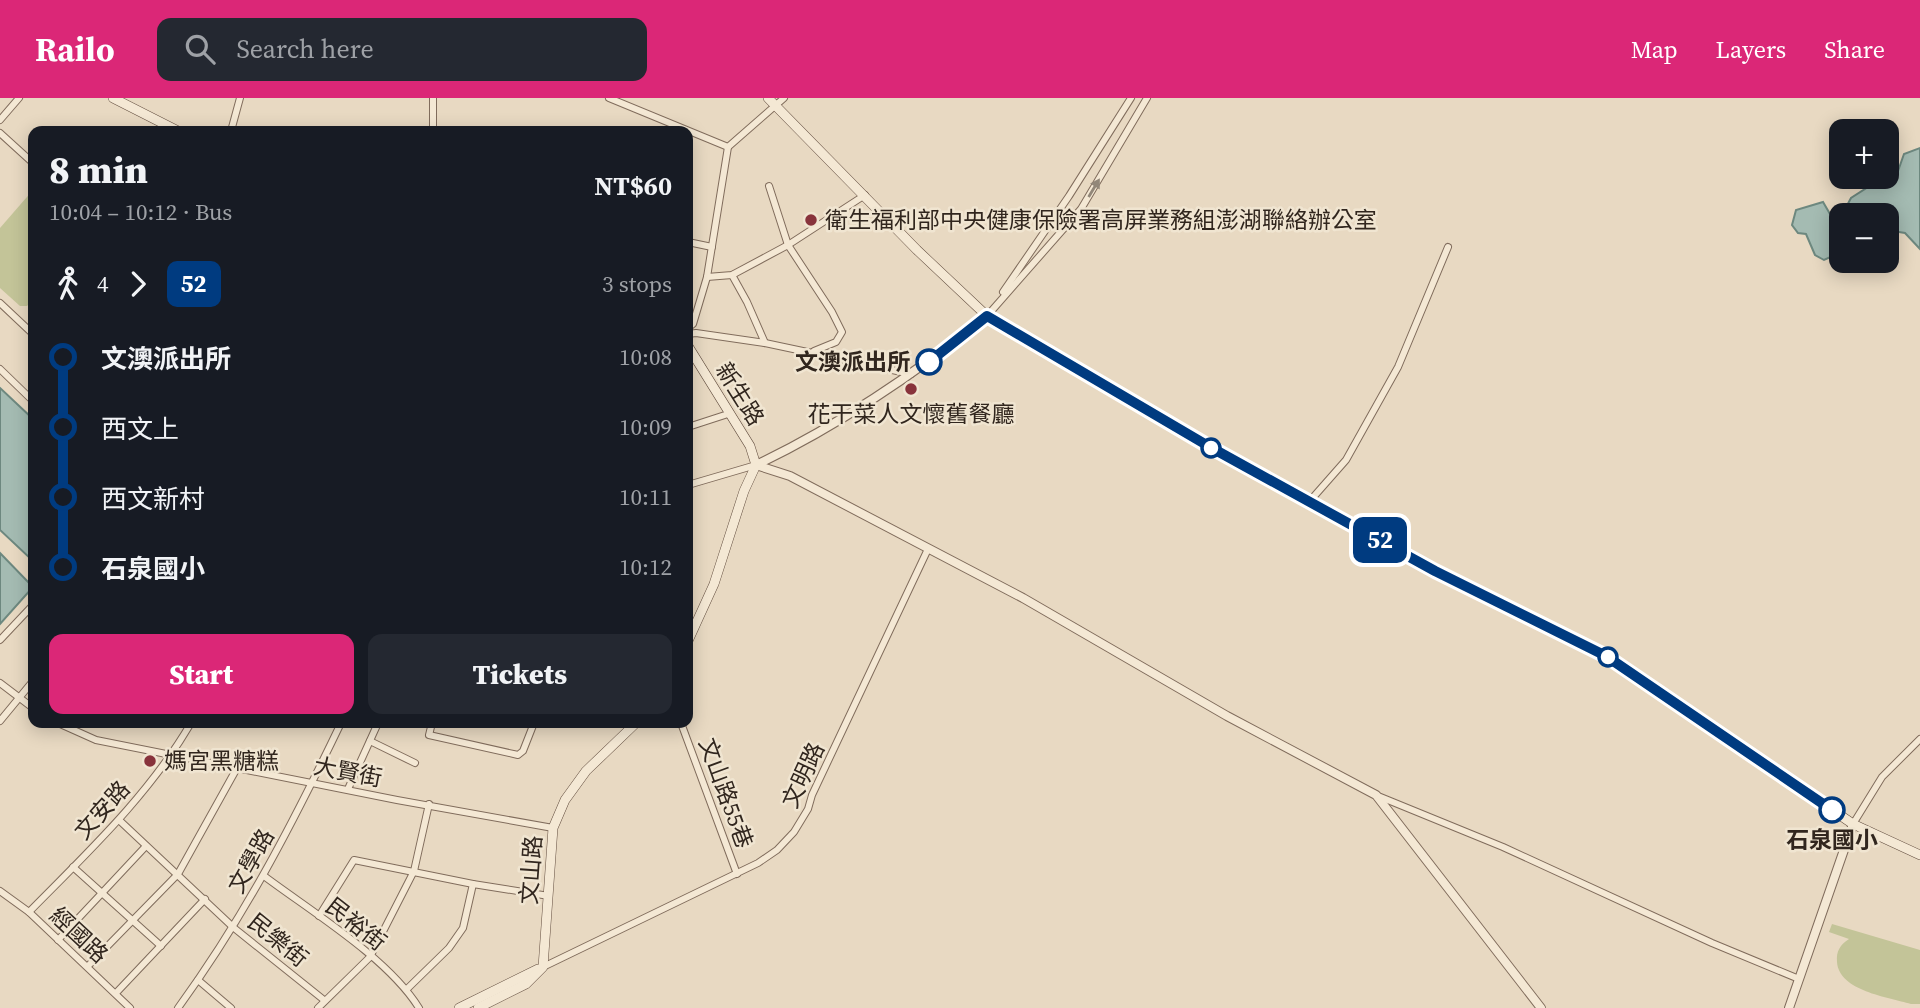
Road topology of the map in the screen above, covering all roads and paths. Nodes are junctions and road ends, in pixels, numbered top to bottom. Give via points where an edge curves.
1 (19, 98) edge
2 (113, 98) edge
3 (240, 98) edge
4 (433, 98) edge
5 (609, 98) edge
6 (785, 98) edge
7 (1131, 98) edge
8 (1147, 98) edge
9 (772, 102) edge
10 (0, 120) edge
11 (168, 126) edge
12 (232, 126) edge
13 (433, 126) edge
14 (666, 126) edge
15 (0, 133) edge
16 (693, 135) edge
17 (728, 147) junction
18 (28, 158) edge
19 (769, 186) dead end
20 (865, 195) junction
21 (693, 243) edge
22 (788, 245) junction
23 (712, 247) junction
24 (1448, 247) dead end
25 (732, 275) junction
26 (707, 277) junction
27 (0, 303) edge
28 (987, 316) junction
29 (693, 324) edge
30 (28, 329) edge
31 (693, 333) edge
32 (765, 343) junction
33 (812, 352) junction
34 (693, 354) edge
35 (0, 369) edge
36 (911, 374) junction
37 (28, 396) edge
38 (728, 414) junction
39 (693, 425) edge
40 (755, 465) junction
41 (693, 484) edge
42 (1309, 502) junction
43 (928, 549) junction
44 (28, 610) edge
45 (693, 630) edge
46 (0, 640) edge
47 (0, 683) edge
48 (28, 686) edge
49 (17, 698) junction
50 (28, 705) edge
51 (0, 721) edge
52 (69, 728) edge
53 (188, 728) edge
54 (338, 728) edge
55 (376, 728) edge
56 (431, 728) edge
57 (532, 728) edge
58 (631, 728) edge
59 (683, 728) edge
60 (1920, 738) edge
61 (370, 741) junction
62 (173, 754) junction
63 (415, 762) dead end
64 (237, 768) junction
65 (313, 782) junction
66 (348, 789) junction
67 (1376, 795) junction
68 (429, 804) junction
69 (119, 820) junction
70 (1853, 824) junction
71 (553, 828) junction
72 (146, 846) junction
73 (1920, 855) edge
74 (74, 867) junction
75 (414, 871) junction
76 (178, 874) junction
77 (737, 874) junction
78 (264, 876) junction
79 (473, 884) junction
80 (0, 891) edge
81 (101, 892) junction
82 (548, 896) junction
83 (205, 899) junction
84 (29, 912) junction
85 (319, 916) junction
86 (133, 920) junction
87 (234, 928) junction
88 (58, 940) junction
89 (161, 946) junction
90 (370, 957) junction
91 (88, 966) junction
92 (543, 967) junction
93 (1799, 979) junction
94 (198, 980) junction
95 (407, 989) junction
96 (116, 993) junction
97 (324, 1000) junction
98 (130, 1008) edge
99 (178, 1008) edge
100 (230, 1008) edge
101 (318, 1008) edge
102 (419, 1008) edge
103 (459, 1008) edge
104 (478, 1008) edge
105 (1541, 1008) edge
106 (1789, 1008) edge

1 - 10 street
2 - 11 main road
3 - 12 street
4 - 13 street
5 - 14 street
6 - 9 street
7 - 28 street
28 -> 8 street via 1081,209
9 - 17 street
9 - 20 main road
15 - 18 street
16 - 17 street
17 - 23 street
19 - 22 street
20 - 22 street
20 - 28 main road
21 - 23 street
22 - 25 street
22 - 33 street via 842,332 836,342
23 - 26 street
24 - 42 street via 1398,367 1346,460
25 - 26 street
25 - 32 street
26 - 29 street
27 - 30 street
28 - 36 street
28 - 42 main road
31 - 32 street
32 - 33 street
33 - 36 street
34 - 38 main road, 新生路
35 - 37 street
36 - 40 street via 800,443
38 - 39 street
38 - 40 main road, 新生路 via 750,446
40 - 41 street
40 - 43 street via 790,476
40 - 45 main road
42 - 70 main road via 1606,656
43 - 67 street
43 - 77 street, 文明路 via 808,809 777,850
44 - 46 street
47 - 49 street
48 - 49 street
49 - 50 street
49 - 51 street
52 - 62 street, 大賢街 via 96,740
53 - 62 street, 文安路
54 - 65 street, 文學路
55 - 61 street
56 - 57 street via 429,735 518,755
58 - 71 main road, 文山路 via 586,771 565,800
59 - 77 street, 文山路55巷
60 - 70 street via 1882,776
61 - 63 street
61 - 66 street
62 - 64 street, 大賢街
62 - 69 street, 文安路
64 - 65 street, 大賢街
64 - 76 street
65 - 66 street, 大賢街
65 - 78 street, 文學路
66 - 68 street, 大賢街
67 - 93 street
67 - 105 street
68 - 71 street, 大賢街
68 - 75 street
69 - 72 street, 民樂街
69 - 74 street, 文安路
70 - 73 main road
70 - 93 street
71 - 82 main road, 文山路
72 - 76 street, 民樂街
72 - 81 street
74 - 81 street
74 - 84 street, 文安路
75 - 79 street
75 - 85 street via 354,860
75 - 90 street
76 - 83 street, 民樂街
76 - 86 street
77 - 92 street, 文明路
78 - 85 street, 民裕街
78 - 87 street, 文學路
79 - 82 street
79 - 95 street via 463,928
80 - 84 street, 經國路
81 - 86 street
81 - 88 street
82 - 92 main road, 文山路
83 - 87 street, 民樂街
83 - 89 street
84 - 88 street, 經國路
85 - 90 street, 民裕街
86 - 89 street
86 - 91 street
87 - 94 street, 文學路
87 - 97 street, 民樂街
88 - 91 street, 經國路
89 - 96 street
90 - 95 street, 民裕街
90 - 97 street
91 - 96 street, 經國路
92 - 103 main road
92 - 104 main road via 526,984
93 - 106 street
94 - 99 street, 文學路
94 - 100 street
95 - 102 street, 民裕街
96 - 98 street, 經國路
97 - 101 street

